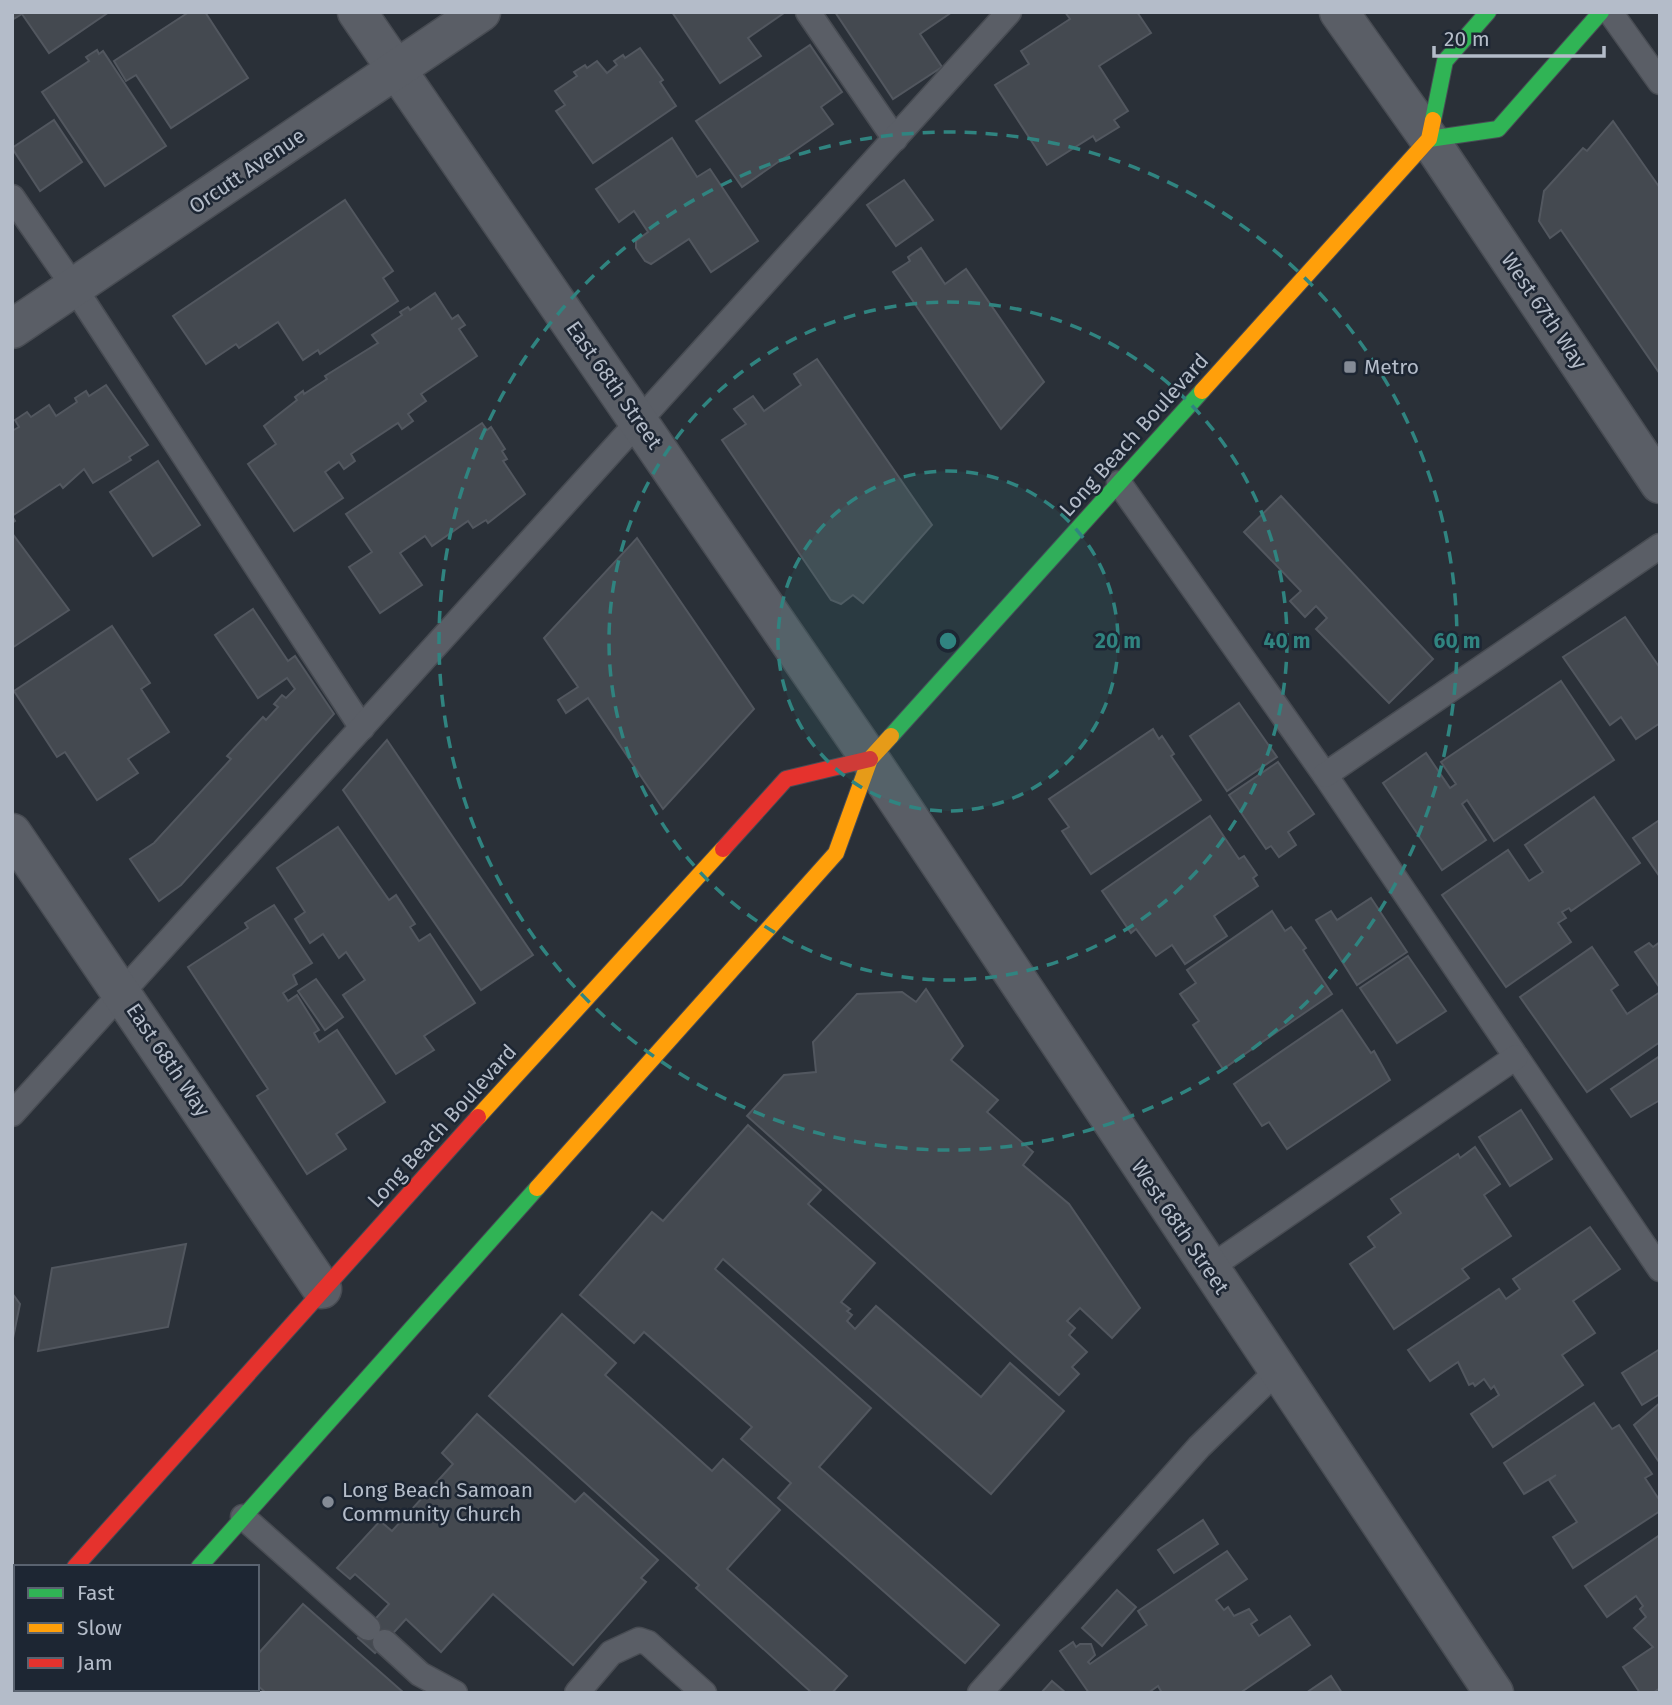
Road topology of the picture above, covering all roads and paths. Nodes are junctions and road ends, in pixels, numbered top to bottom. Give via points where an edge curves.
1 (357, 12) edge
2 (481, 12) edge
3 (808, 12) edge
4 (1009, 12) edge
5 (1339, 12) edge
6 (1488, 12) edge
7 (1601, 12) edge
8 (1610, 12) edge
9 (396, 70) junction
10 (1660, 82) edge
11 (895, 139) junction
12 (1429, 139) junction
13 (12, 197) edge
14 (75, 287) junction
15 (12, 329) edge
16 (639, 421) junction
17 (1658, 477) edge
18 (1119, 483) junction
19 (1660, 546) edge
20 (362, 728) junction
21 (870, 759) junction
22 (1325, 775) junction
23 (12, 833) edge
24 (122, 992) junction
25 (1516, 1057) junction
26 (12, 1114) edge
27 (1208, 1269) junction
28 (1660, 1269) edge
29 (322, 1289) junction
30 (1277, 1371) junction
31 (243, 1517) junction
32 (77, 1565) edge
33 (201, 1565) edge
34 (455, 1693) edge
35 (577, 1693) edge
36 (704, 1693) edge
37 (980, 1693) edge
38 (1494, 1693) edge

1 - 9 street, East 68th Street
2 - 9 street, Orcutt Avenue
3 - 11 lane
4 - 11 lane
5 - 12 street, West 67th Way
6 - 12 main road via 1445,61
7 - 12 main road via 1498,129
8 - 10 lane
9 - 14 street, Orcutt Avenue
9 - 16 street, East 68th Street
11 - 16 lane
12 - 17 street, West 67th Way
12 - 18 main road, Long Beach Boulevard
13 - 14 lane
14 - 15 street, Orcutt Avenue
14 - 20 lane
16 - 20 lane
16 - 21 street, East 68th Street
18 - 21 main road, Long Beach Boulevard
18 - 22 lane
19 - 22 lane
20 - 24 lane
21 - 27 street, West 68th Street
21 - 29 main road, Long Beach Boulevard via 786,779
21 - 31 main road, Long Beach Boulevard via 836,853
22 - 25 lane
23 - 24 street, East 68th Way
24 - 26 lane
24 - 29 street, East 68th Way
25 - 27 lane
25 - 28 lane
27 - 30 street, West 68th Street
29 - 32 main road, Long Beach Boulevard
30 - 37 lane via 1199,1447
30 - 38 street, West 68th Street
31 - 33 main road, Long Beach Boulevard
31 - 34 lane via 420,1674
35 - 36 lane via 611,1653 639,1640

